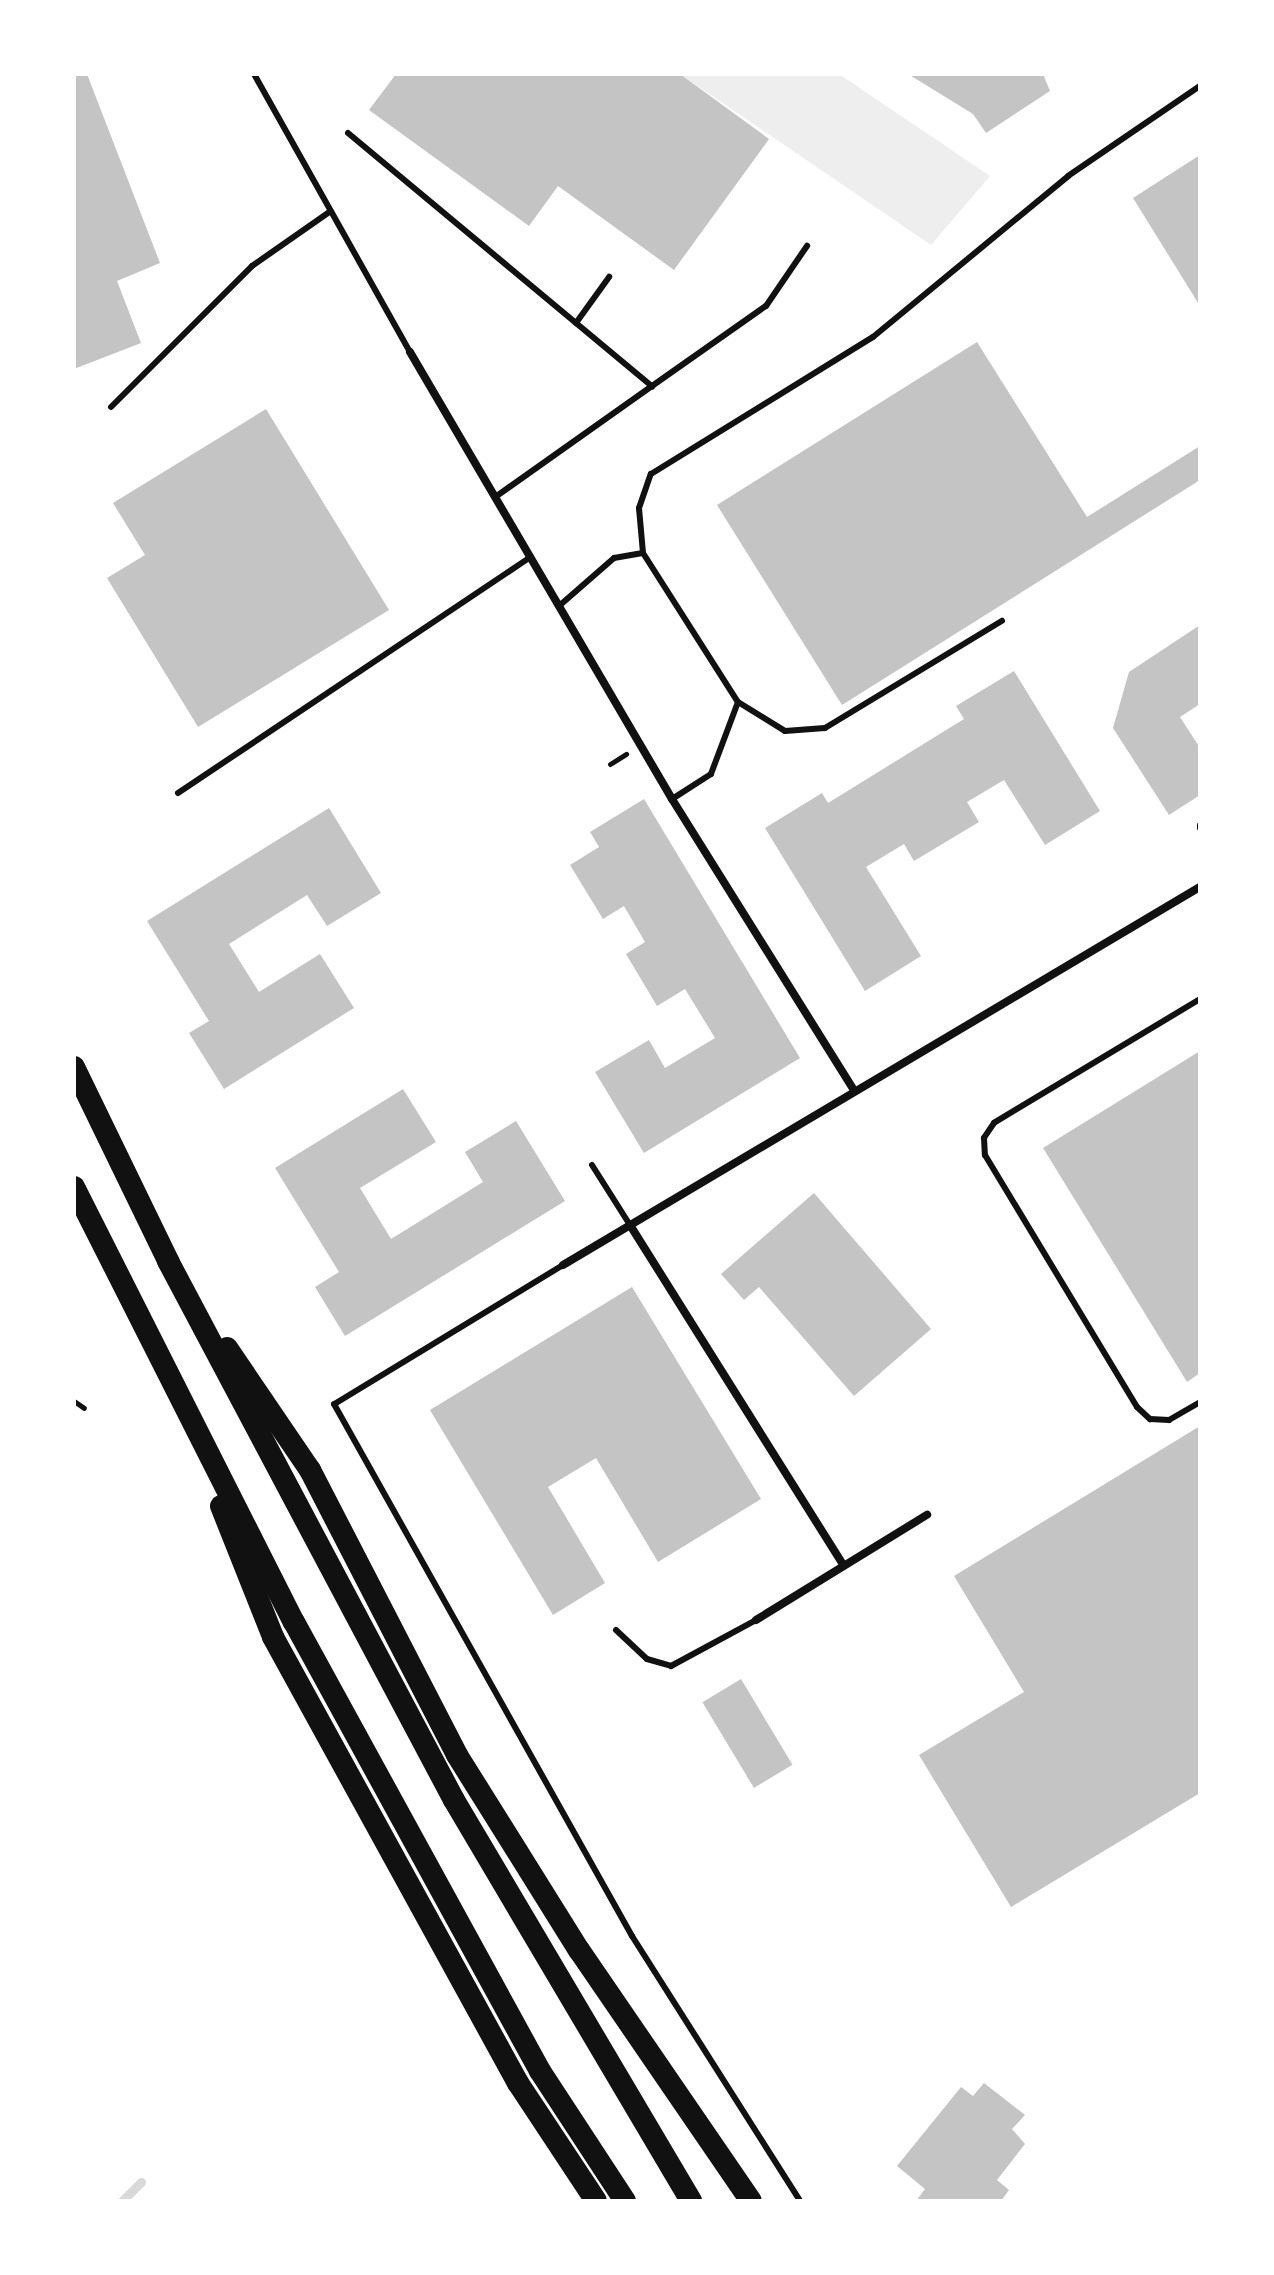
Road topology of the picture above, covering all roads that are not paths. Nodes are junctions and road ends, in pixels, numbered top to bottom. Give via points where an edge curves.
1 (254, 74) edge
2 (1200, 86) edge
3 (348, 133) dead end
4 (328, 213) junction
5 (807, 246) dead end
6 (609, 277) dead end
7 (576, 323) junction
8 (410, 352) joint
9 (652, 386) junction
10 (111, 407) dead end
11 (495, 497) junction
12 (643, 553) junction
13 (530, 557) junction
14 (559, 606) junction
15 (1002, 621) dead end
16 (738, 702) junction
17 (178, 793) dead end
18 (672, 799) junction
19 (1200, 887) edge
20 (1200, 999) edge
21 (74, 1067) edge
22 (854, 1090) junction
23 (592, 1165) dead end
24 (74, 1187) edge
25 (630, 1225) junction
26 (168, 1261) junction
27 (563, 1265) joint
28 (171, 1378) junction
29 (1200, 1402) edge
30 (927, 1515) dead end
31 (843, 1565) junction
32 (756, 1620) joint
33 (616, 1630) dead end
34 (596, 2201) edge
35 (625, 2201) edge
36 (691, 2201) edge
37 (751, 2201) edge
38 (800, 2201) edge

1 - 4 lane
2 - 12 lane via 1068,176 873,337 651,474 639,508
3 - 7 lane
4 - 8 lane
4 - 10 lane via 252,266
5 - 9 lane via 766,306
6 - 7 lane
7 - 9 lane
8 - 11 street
9 - 11 lane
11 - 13 street
12 - 14 lane via 614,558
12 - 16 lane
13 - 14 street
13 - 17 lane
14 - 18 street
15 - 16 lane via 825,728 785,731
16 - 18 lane via 711,774
18 - 22 street
19 - 22 street
20 - 29 lane via 994,1123 984,1138 985,1155 1137,1407 1150,1419 1169,1420
21 - 26 highway
22 - 25 street
23 - 25 lane
24 - 28 highway
25 - 27 street
25 - 31 street
26 - 36 highway via 454,1800
26 - 37 highway via 310,1470 457,1755 579,1950
27 - 38 lane via 334,1404 632,1936
28 - 34 highway via 273,1637 518,2083
28 - 35 highway via 540,2071
30 - 31 street
31 - 32 street
32 - 33 lane via 671,1666 647,1659

